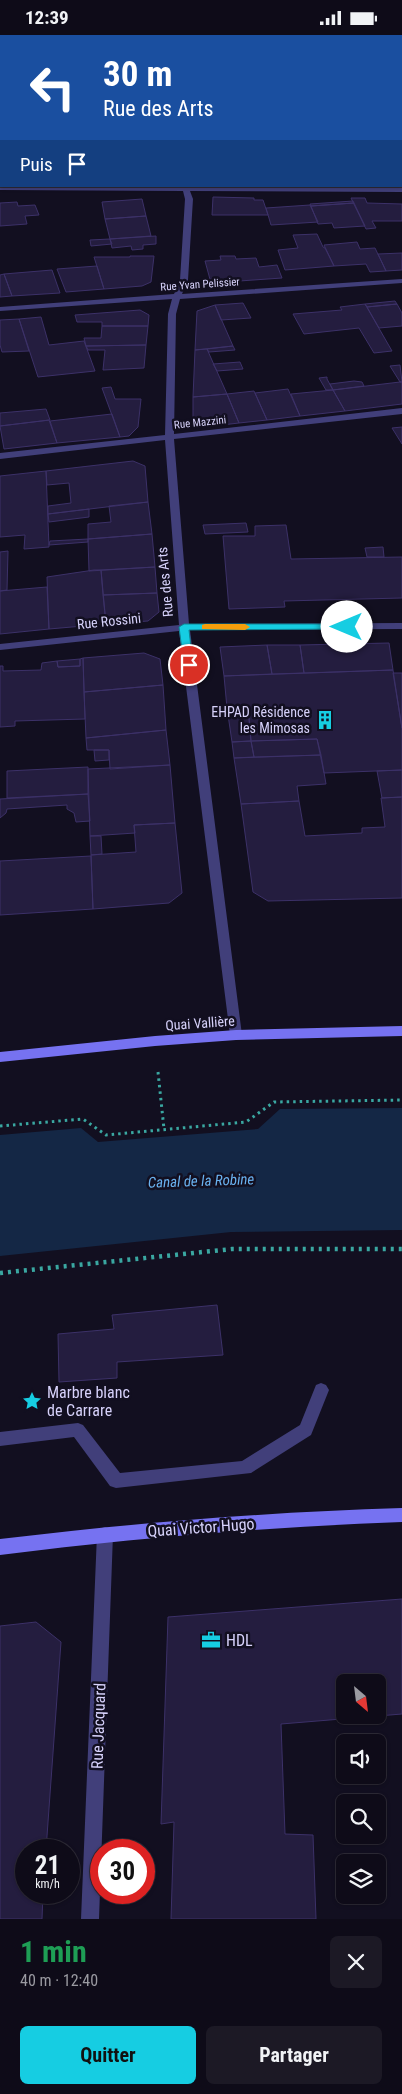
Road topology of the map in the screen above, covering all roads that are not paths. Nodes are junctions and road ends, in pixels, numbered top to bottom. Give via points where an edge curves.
1 (185, 187) edge
2 (0, 188) edge
3 (402, 189) edge
4 (402, 281) edge
5 (177, 297) junction
6 (0, 309) edge
7 (402, 411) edge
8 (169, 437) junction
9 (0, 457) edge
10 (402, 626) edge
11 (184, 627) junction
12 (0, 647) edge
13 (402, 1031) edge
14 (236, 1035) junction
15 (0, 1057) edge
16 (321, 1389) dead end
17 (0, 1439) edge
18 (402, 1515) edge
19 (105, 1534) junction
20 (0, 1547) edge
21 (90, 1919) edge

1 - 2 street
1 - 3 street
1 - 5 street, Rue des Arts via 190,199 184,280
4 - 5 street, Rue Yvan Pelissier
5 - 6 street, Rue Yvan Pelissier
5 - 8 street, Rue des Arts via 172,314
7 - 8 street, Rue Mazzini
8 - 9 street, Rue Mazzini
8 - 11 street, Rue des Arts
10 - 11 street, Rue Rossini
11 - 12 street, Rue Rossini
11 - 14 street, Rue des Arts
13 - 14 street, Quai Vallière
14 - 15 street, Quai Vallière
16 - 17 street via 306,1430 245,1468 116,1481 78,1430
18 - 19 street, Quai Victor Hugo via 336,1516
19 - 20 street, Quai Victor Hugo
19 - 21 street, Rue Jacquard

